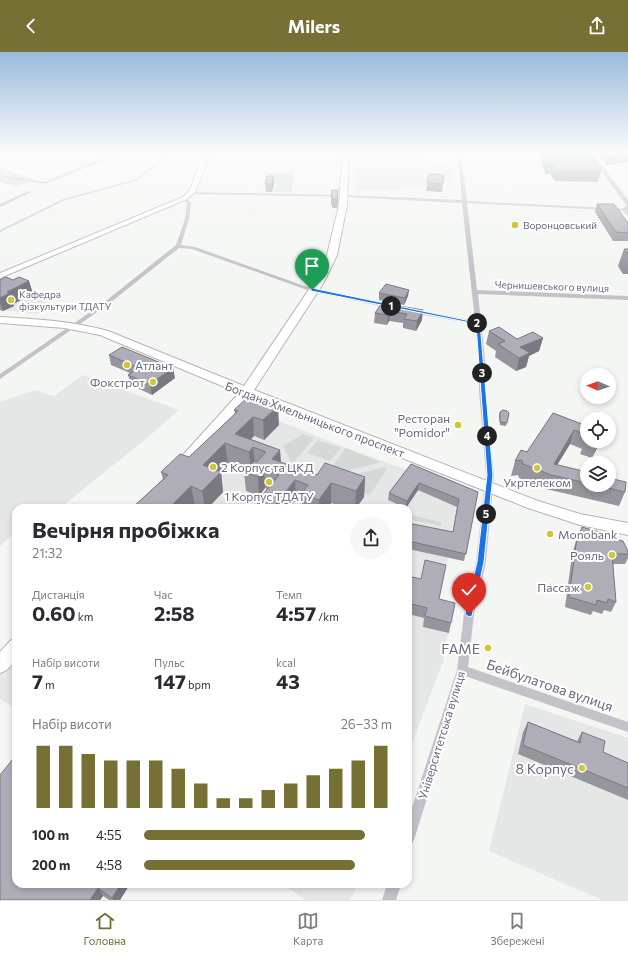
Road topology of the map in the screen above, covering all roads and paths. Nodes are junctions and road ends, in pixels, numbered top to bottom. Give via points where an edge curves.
1 (30, 192) dead end
2 (344, 192) edge
3 (463, 192) edge
4 (615, 192) edge
5 (192, 193) joint
6 (344, 196) junction
7 (185, 198) junction
8 (464, 202) junction
9 (0, 206) edge
10 (627, 209) edge
11 (178, 246) junction
12 (0, 276) edge
13 (312, 290) junction
14 (475, 292) junction
15 (628, 298) edge
16 (395, 307) edge
17 (403, 308) edge
18 (0, 320) edge
19 (478, 323) junction
20 (73, 324) junction
21 (0, 377) edge
22 (246, 393) junction
23 (168, 478) edge
24 (490, 486) junction
25 (628, 529) edge
26 (12, 651) edge
27 (0, 665) edge
28 (462, 670) junction
29 (628, 727) edge
30 (412, 827) edge
31 (393, 888) edge
32 (389, 900) edge

1 - 9 street
2 - 6 highway
3 - 8 street, Університетська вулиця
4 - 10 street
5 - 6 street
5 - 7 main road
6 - 8 street
6 - 13 highway via 332,254 319,282
7 - 11 street via 189,203 188,212
7 - 12 main road
8 - 10 street
8 - 14 street, Університетська вулиця
11 - 13 street via 193,248
11 - 20 street via 104,305
13 - 16 street
13 - 22 highway
14 - 15 street, Чернишевського вулиця
14 - 19 street, Університетська вулиця
17 - 19 street
18 - 20 highway, Богдана Хмельницького проспект
19 - 24 street, Університетська вулиця via 482,391 490,456
20 - 21 street
20 - 22 highway, Богдана Хмельницького проспект via 104,333
22 - 23 highway
22 - 24 highway, Богдана Хмельницького проспект
24 - 25 highway, Богдана Хмельницького проспект via 578,519
24 - 28 street, Університетська вулиця via 481,562 469,614
26 - 27 highway
28 - 29 street, Бейбулатова вулиця
28 - 30 street, Університетська вулиця
31 - 32 street

